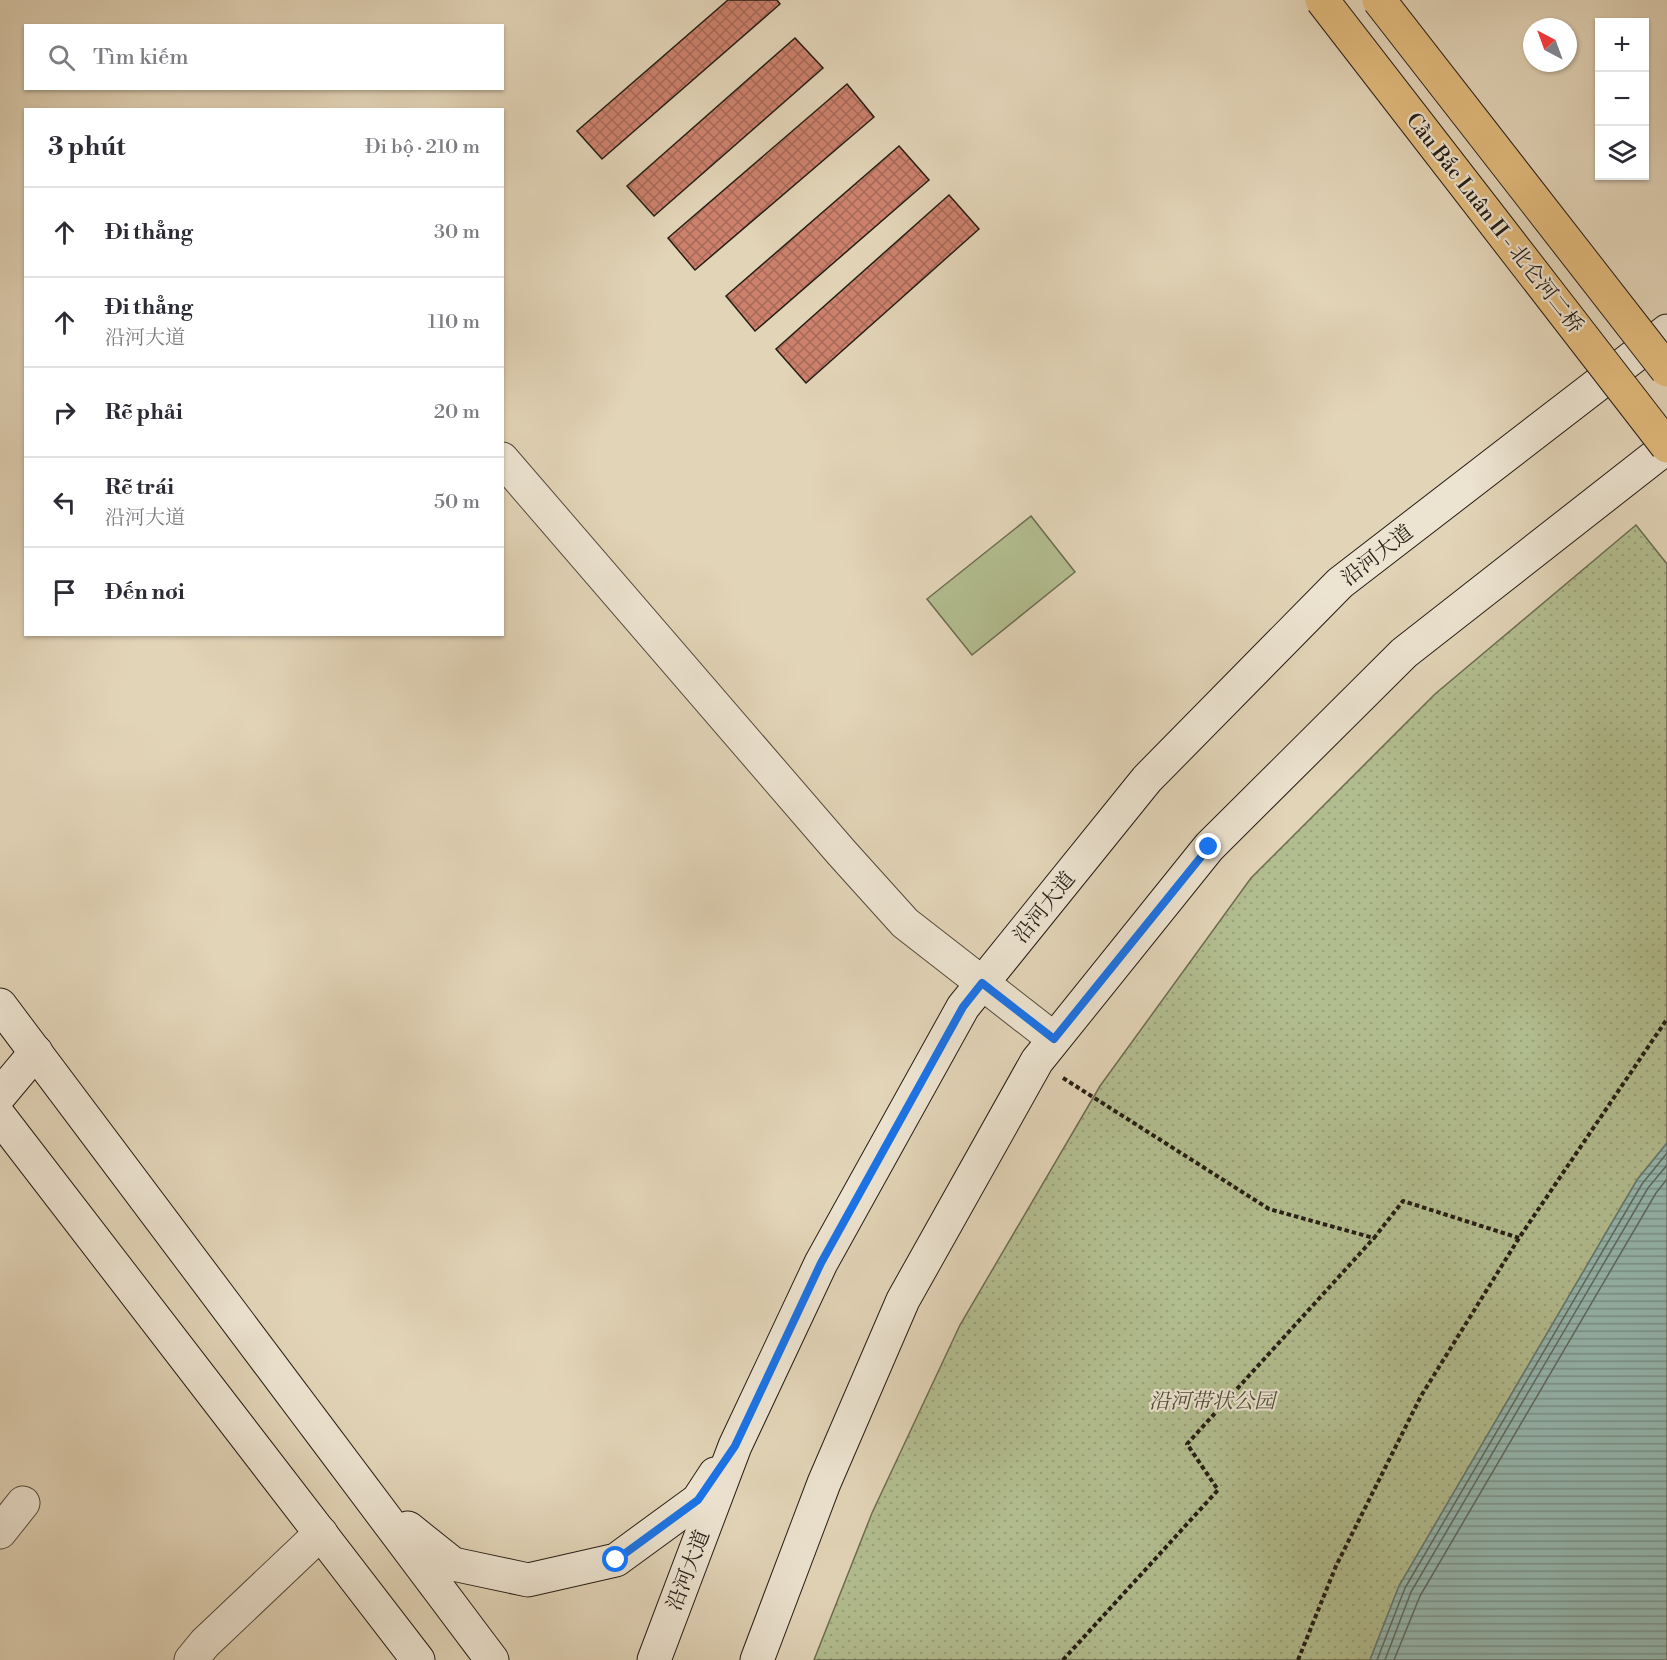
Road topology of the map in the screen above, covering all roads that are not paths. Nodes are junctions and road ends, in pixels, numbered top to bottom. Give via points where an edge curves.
1 (1322, 0) edge
2 (1379, 0) edge
3 (1667, 331) edge
4 (1667, 370) edge
5 (1667, 447) edge
6 (504, 461) edge
7 (982, 983) junction
8 (0, 1005) edge
9 (1045, 1050) junction
10 (36, 1052) junction
11 (0, 1095) edge
12 (0, 1117) edge
13 (735, 1446) junction
14 (369, 1497) junction
15 (23, 1503) dead end
16 (0, 1532) edge
17 (321, 1533) junction
18 (191, 1660) edge
19 (418, 1660) edge
20 (492, 1660) edge
21 (654, 1660) edge
22 (757, 1660) edge

1 - 5 highway, Cầu Bắc Luân II - 北仑河二桥, bridge
2 - 4 highway, bridge
3 - 7 main road, 沿河大道 via 1340,583 1147,779
5 - 9 main road via 1404,652 1209,847
6 - 7 main road via 905,923
7 - 9 main road
7 - 13 main road, 沿河大道 via 963,1007 821,1263
8 - 10 main road
9 - 22 main road via 903,1300 824,1483
10 - 11 main road
10 - 14 main road
12 - 17 main road
13 - 14 main road via 698,1500 616,1560 528,1580 453,1564
13 - 21 main road, 沿河大道
14 - 20 main road
15 - 16 main road
17 - 18 main road
17 - 19 main road

